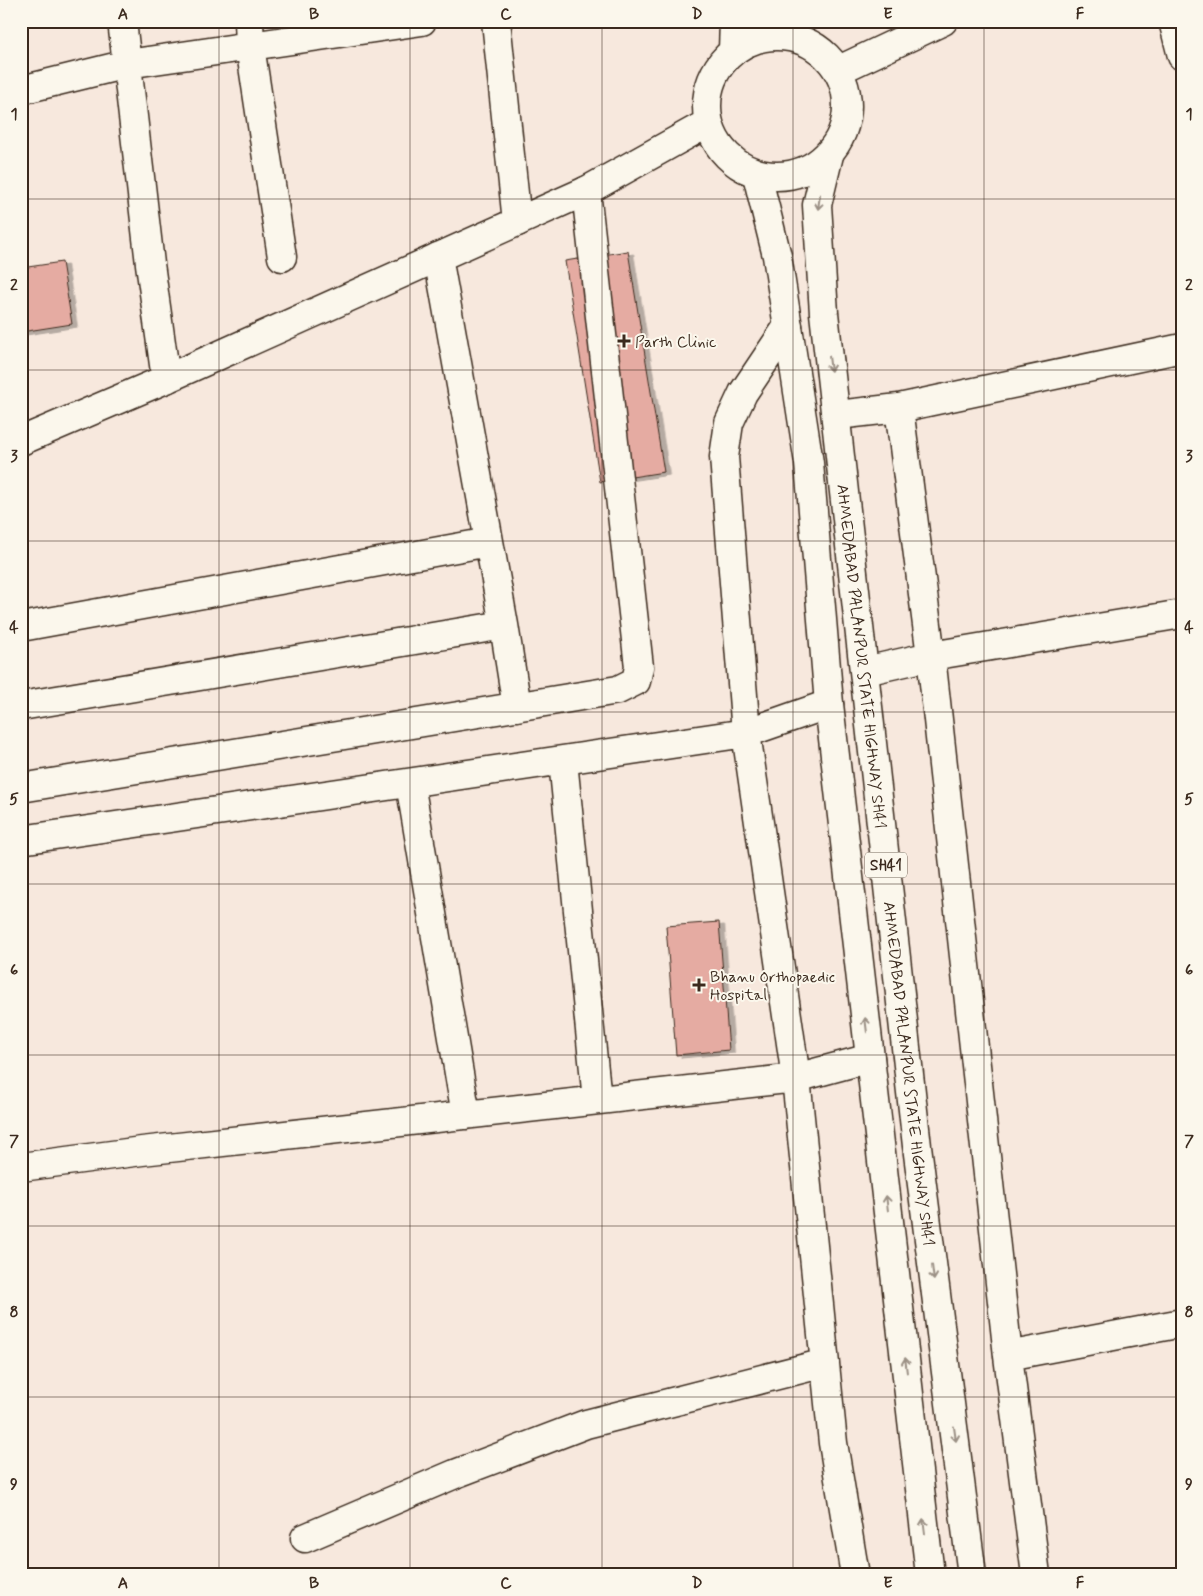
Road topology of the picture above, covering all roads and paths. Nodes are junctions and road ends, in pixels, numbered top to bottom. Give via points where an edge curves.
1 (122, 21) edge
2 (422, 21) edge
3 (496, 21) edge
4 (734, 21) edge
5 (943, 21) edge
6 (1173, 21) edge
7 (806, 32) edge
8 (249, 34) edge
9 (734, 50) junction
10 (1182, 56) edge
11 (127, 64) junction
12 (839, 70) junction
13 (21, 90) edge
14 (708, 122) junction
15 (829, 155) junction
16 (757, 174) junction
17 (586, 191) junction
18 (517, 222) junction
19 (282, 257) dead end
20 (438, 257) junction
21 (788, 326) junction
22 (1182, 348) edge
23 (166, 379) junction
24 (899, 408) junction
25 (836, 415) junction
26 (21, 441) edge
27 (489, 542) junction
28 (1182, 614) edge
29 (504, 626) junction
30 (21, 627) edge
31 (931, 656) junction
32 (865, 671) junction
33 (829, 704) junction
34 (21, 706) edge
35 (517, 707) junction
36 (746, 733) junction
37 (562, 760) junction
38 (410, 783) junction
39 (21, 788) edge
40 (21, 840) edge
41 (870, 1058) junction
42 (796, 1078) junction
43 (597, 1100) junction
44 (466, 1115) junction
45 (21, 1167) edge
46 (1182, 1323) edge
47 (1008, 1356) junction
48 (826, 1363) junction
49 (305, 1538) dead end
50 (855, 1575) edge
51 (930, 1575) edge
52 (972, 1575) edge
53 (1036, 1575) edge

1 - 11 street
2 - 8 street
3 - 18 street
4 - 9 street
5 - 12 street
6 - 10 street
7 - 9 street, SH41 via 751,40
7 - 12 street, SH41
8 - 11 street
8 - 19 street
9 - 14 street, SH41 via 716,71 707,96
11 - 13 street
11 - 23 street
12 - 15 street, SH41 via 848,99 845,129
14 - 16 street, SH41 via 725,155
14 - 17 street
15 - 16 street, SH41 via 808,170 783,177
15 -> 25 street, AHMEDABAD PALANPUR STATE HIGHWAY SH41 / SH41 via 817,204 824,313
16 - 21 street, AHMEDABAD PALANPUR STATE HIGHWAY SH41 / SH41 via 777,256
17 - 18 street
17 - 35 street via 639,667 636,681 618,690
18 - 20 street
20 - 23 street
20 - 27 street
21 - 33 street, AHMEDABAD PALANPUR STATE HIGHWAY SH41 / SH41 via 809,463
21 - 36 street via 743,393 729,424 724,457
22 - 24 street
23 - 26 street
24 - 25 street
24 - 31 street
25 - 32 street, AHMEDABAD PALANPUR STATE HIGHWAY SH41 / SH41
27 - 29 street
27 - 30 street
28 - 31 street
29 - 34 street
29 - 35 street
31 - 32 street
31 - 47 street
32 -> 52 street, AHMEDABAD PALANPUR STATE HIGHWAY SH41 / SH41 via 919,1156
33 - 36 street
41 -> 33 street, AHMEDABAD PALANPUR STATE HIGHWAY SH41 / SH41
35 - 39 street
36 - 37 street
36 - 42 street
37 - 38 street
37 - 43 street
38 - 40 street
38 - 44 street
41 - 42 street
51 -> 41 street, AHMEDABAD PALANPUR STATE HIGHWAY SH41 / SH41
42 - 43 street
42 - 48 street
43 - 44 street
44 - 45 street
46 - 47 street
47 - 53 street
48 - 49 street via 586,1424 456,1474
48 - 50 street via 833,1443

